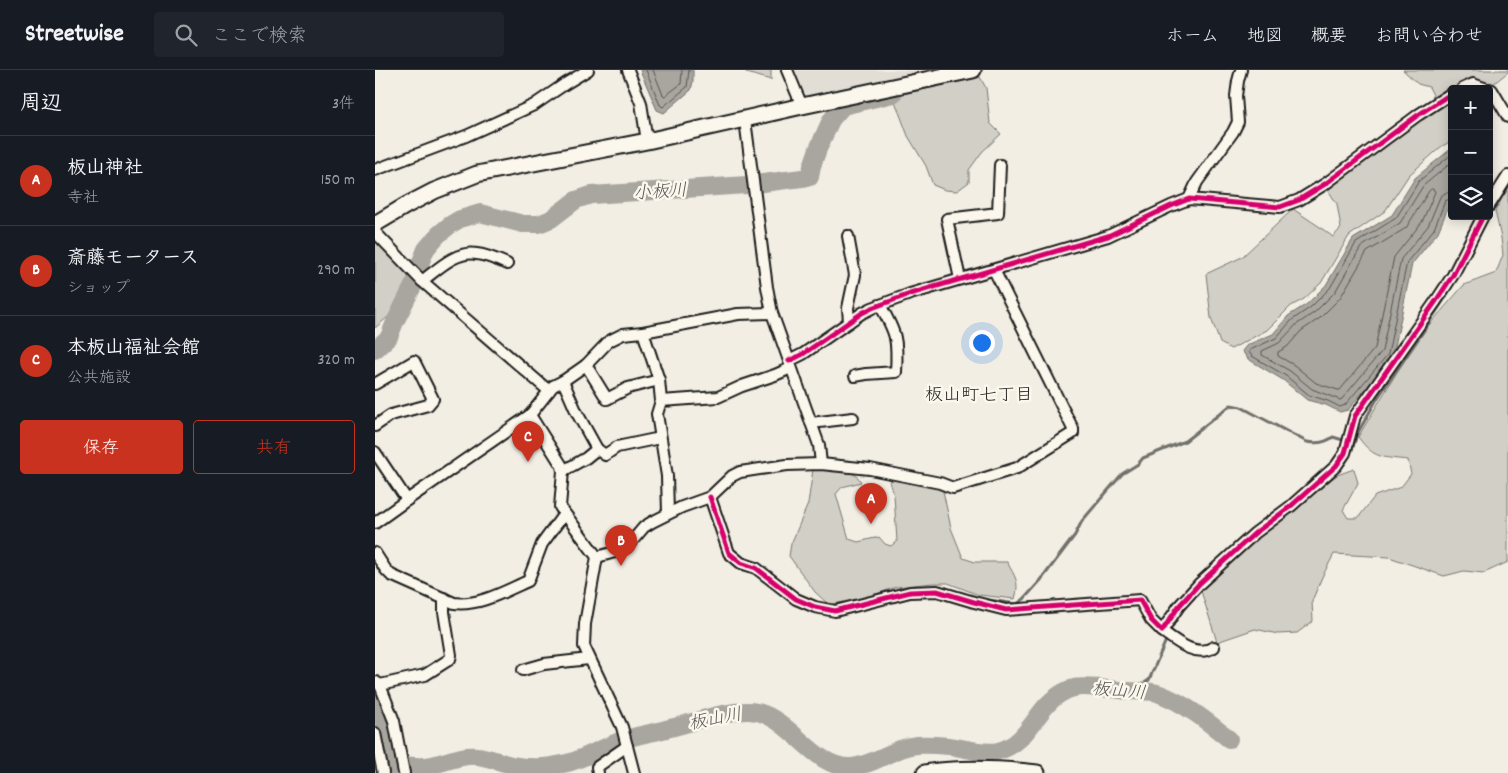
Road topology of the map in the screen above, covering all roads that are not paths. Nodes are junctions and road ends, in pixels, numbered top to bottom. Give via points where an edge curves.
1 (588, 70) edge
2 (628, 70) edge
3 (787, 70) edge
4 (973, 70) edge
5 (1241, 70) edge
6 (1493, 92) edge
7 (1448, 96) edge
8 (802, 106) junction
9 (1508, 117) edge
10 (745, 120) junction
11 (647, 141) junction
12 (1000, 165) dead end
13 (375, 170) edge
14 (1508, 176) edge
15 (1189, 199) junction
16 (1493, 200) edge
17 (1481, 220) edge
18 (375, 224) edge
19 (375, 232) edge
20 (848, 236) dead end
21 (507, 264) dead end
22 (994, 270) junction
23 (961, 279) junction
24 (422, 281) junction
25 (880, 305) junction
26 (771, 313) junction
27 (849, 322) junction
28 (643, 332) junction
29 (790, 364) junction
30 (586, 365) junction
31 (855, 376) dead end
32 (659, 380) junction
33 (563, 381) junction
34 (375, 384) edge
35 (549, 391) junction
36 (661, 402) junction
37 (531, 415) junction
38 (853, 418) dead end
39 (811, 423) junction
40 (375, 426) edge
41 (660, 438) junction
42 (597, 449) junction
43 (375, 452) edge
44 (821, 464) junction
45 (563, 471) junction
46 (710, 497) junction
47 (407, 500) junction
48 (668, 513) junction
49 (564, 514) junction
50 (375, 523) edge
51 (375, 553) edge
52 (597, 557) junction
53 (444, 598) junction
54 (1162, 631) junction
55 (1215, 647) dead end
56 (589, 659) junction
57 (523, 670) dead end
58 (377, 684) edge
59 (375, 733) edge
60 (627, 746) junction
61 (383, 773) edge
62 (404, 773) edge
63 (598, 773) edge
64 (634, 773) edge
65 (925, 773) edge
66 (1037, 773) edge

1 - 13 street via 534,105 466,136
2 - 11 street via 641,103
3 - 8 street
4 - 8 street
5 - 15 street via 1235,96 1238,122
6 - 9 street
7 - 15 street via 1299,200 1280,207
8 - 10 street
10 - 11 street
10 - 26 street
11 - 18 street via 477,174 434,191
12 - 23 street via 998,213 947,219
14 - 16 street
15 - 22 street via 1108,236
17 - 54 street via 1453,275 1355,416 1345,453 1336,466 1199,584
19 - 24 street
20 - 27 street via 855,275 848,308
21 - 24 street via 476,253 465,254
22 - 23 street
22 - 44 street via 1073,434 1017,468 953,488 870,469
23 - 25 street
24 - 35 street
25 - 27 street
25 - 31 street via 895,337 896,372
26 - 28 street via 738,314
26 - 29 street
27 - 29 street
28 - 30 street via 623,334 609,341
28 - 32 street
29 - 36 street via 717,397
29 - 39 street
30 - 32 street via 607,399 628,388
30 - 33 street
32 - 36 street
33 - 35 street
33 - 42 street
34 - 40 street via 413,361 433,399 429,405 391,415
35 - 37 street
36 - 41 street via 657,414
37 - 45 street
37 - 47 street
38 - 39 street
39 - 44 street via 819,445
41 - 42 street via 617,447 605,455
41 - 48 street via 667,476
42 - 45 street
43 - 47 street
44 - 46 street via 740,472
45 - 49 street via 560,507
46 - 48 street
46 - 54 street via 729,554 756,568 797,599 815,607 835,611 910,592 937,590 1007,610 1140,600 1151,620
47 - 50 street
48 - 52 street via 644,527 625,547
49 - 52 street
49 - 53 street via 542,544 529,581 480,601 461,604
51 - 53 street via 391,575
52 - 56 street via 584,636
53 - 58 street via 450,660 425,675
54 - 55 street via 1191,649 1200,651
56 - 57 street
56 - 60 street
58 - 62 street via 394,721
59 - 61 street
60 - 63 street via 597,767
60 - 64 street
65 - 66 street via 965,769

